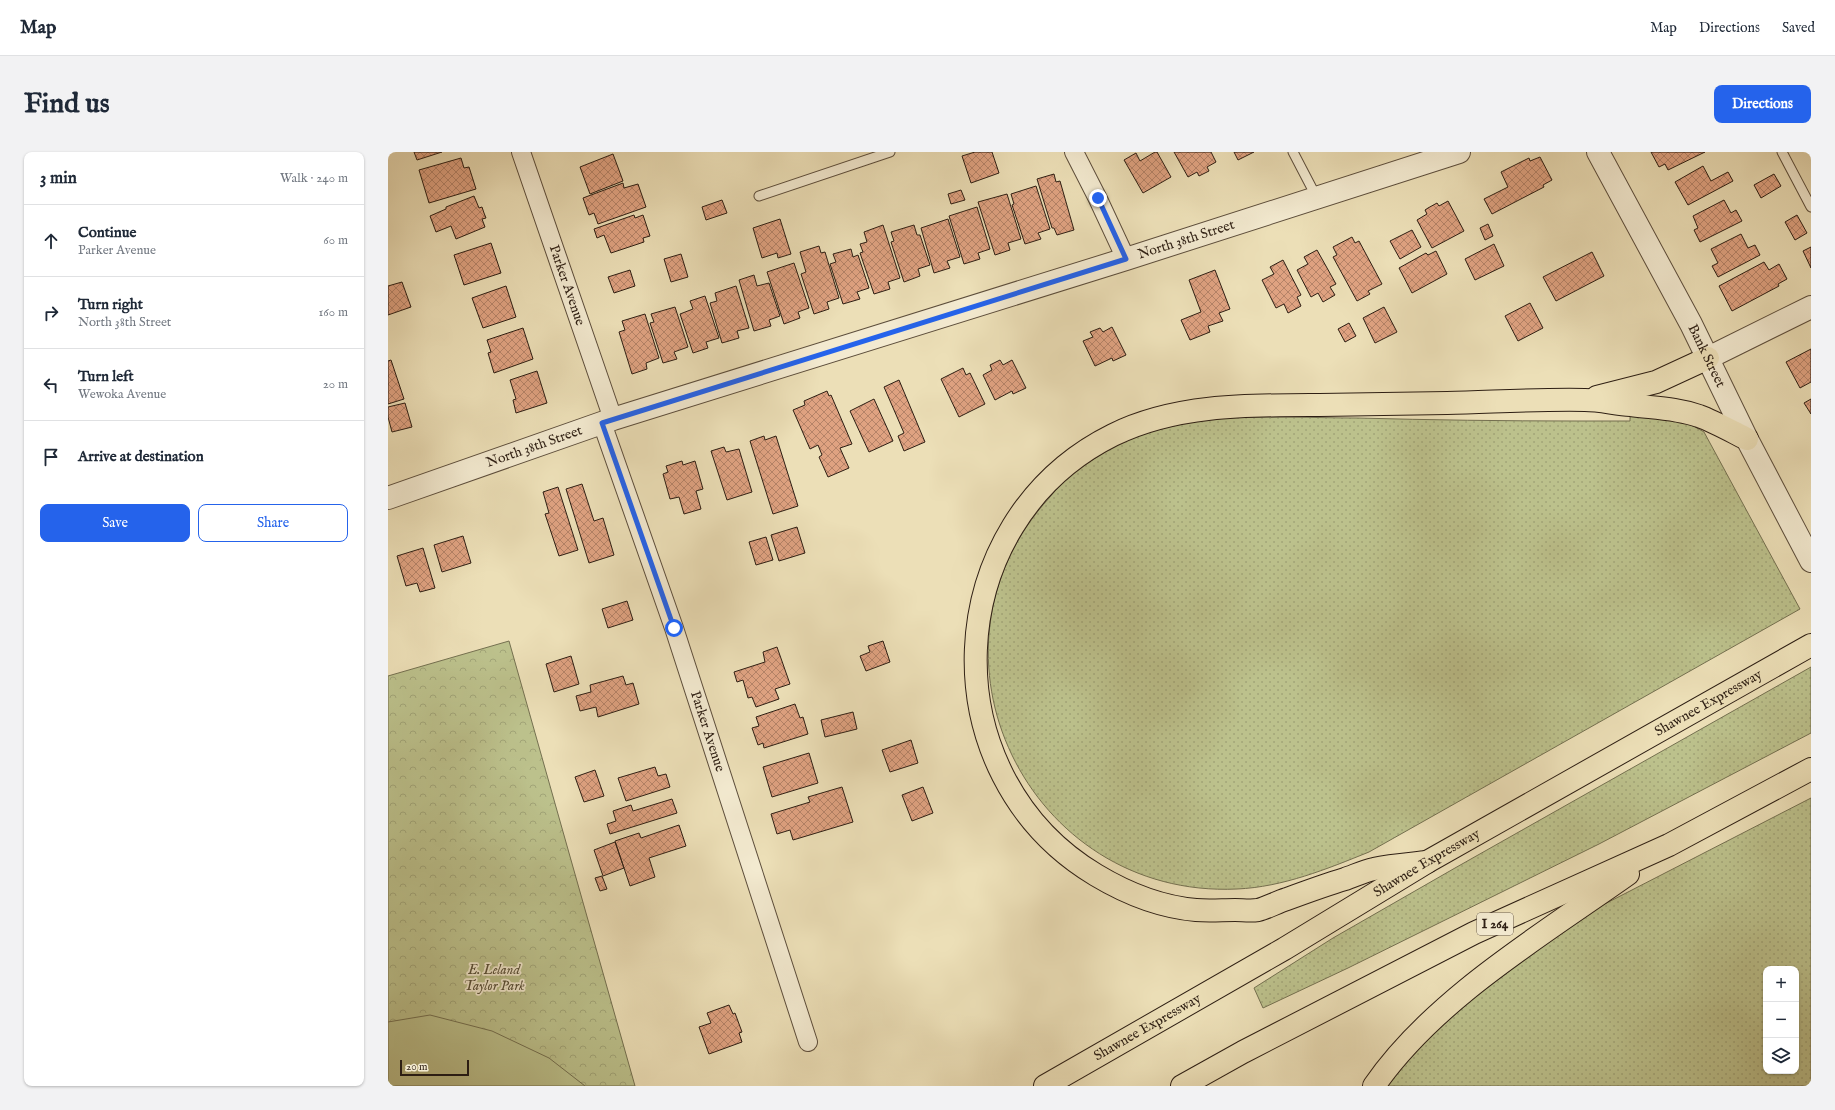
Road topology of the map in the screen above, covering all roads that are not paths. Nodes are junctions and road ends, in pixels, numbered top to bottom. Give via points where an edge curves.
1 (521, 152) edge
2 (890, 152) edge
3 (1074, 152) edge
4 (1293, 152) edge
5 (1459, 152) edge
6 (1598, 152) edge
7 (1782, 152) edge
8 (759, 196) dead end
9 (1317, 198) junction
10 (1811, 207) edge
11 (1126, 259) junction
12 (1811, 307) edge
13 (1708, 358) junction
14 (1588, 400) junction
15 (607, 421) junction
16 (1747, 439) junction
17 (388, 498) edge
18 (1811, 561) edge
19 (1805, 648) edge
20 (1811, 769) edge
21 (1670, 845) junction
22 (1427, 862) junction
23 (808, 1042) dead end
24 (1045, 1086) edge
25 (1182, 1086) edge
26 (1374, 1086) edge

1 - 15 street, Parker Avenue
2 - 8 lane
3 - 11 street
4 - 9 lane
5 - 9 street, North 38th Street
6 - 13 street, Bank Street
7 - 10 lane
9 - 11 street, North 38th Street
11 - 15 street, North 38th Street
12 - 13 street
13 - 14 highway via 1656,382
13 - 16 street, Bank Street
14 - 16 highway via 1672,409 1699,416
14 - 22 highway via 1249,405 1182,412 1144,422 1090,447 1044,485 1025,507 1010,531 996,557 984,590 976,629 975,660 979,706 992,751 1005,780 1029,818 1060,850 1084,868 1123,890 1164,904 1195,910 1257,910 1372,869
15 - 17 street, North 38th Street
15 - 23 street, Parker Avenue
16 - 18 street, Bank Street
19 - 22 highway, Shawnee Expressway
20 - 21 highway, I 264
21 - 25 highway, I 264 via 1474,933
21 - 26 highway via 1480,979 1424,1027
22 - 24 highway, Shawnee Expressway via 1284,949

